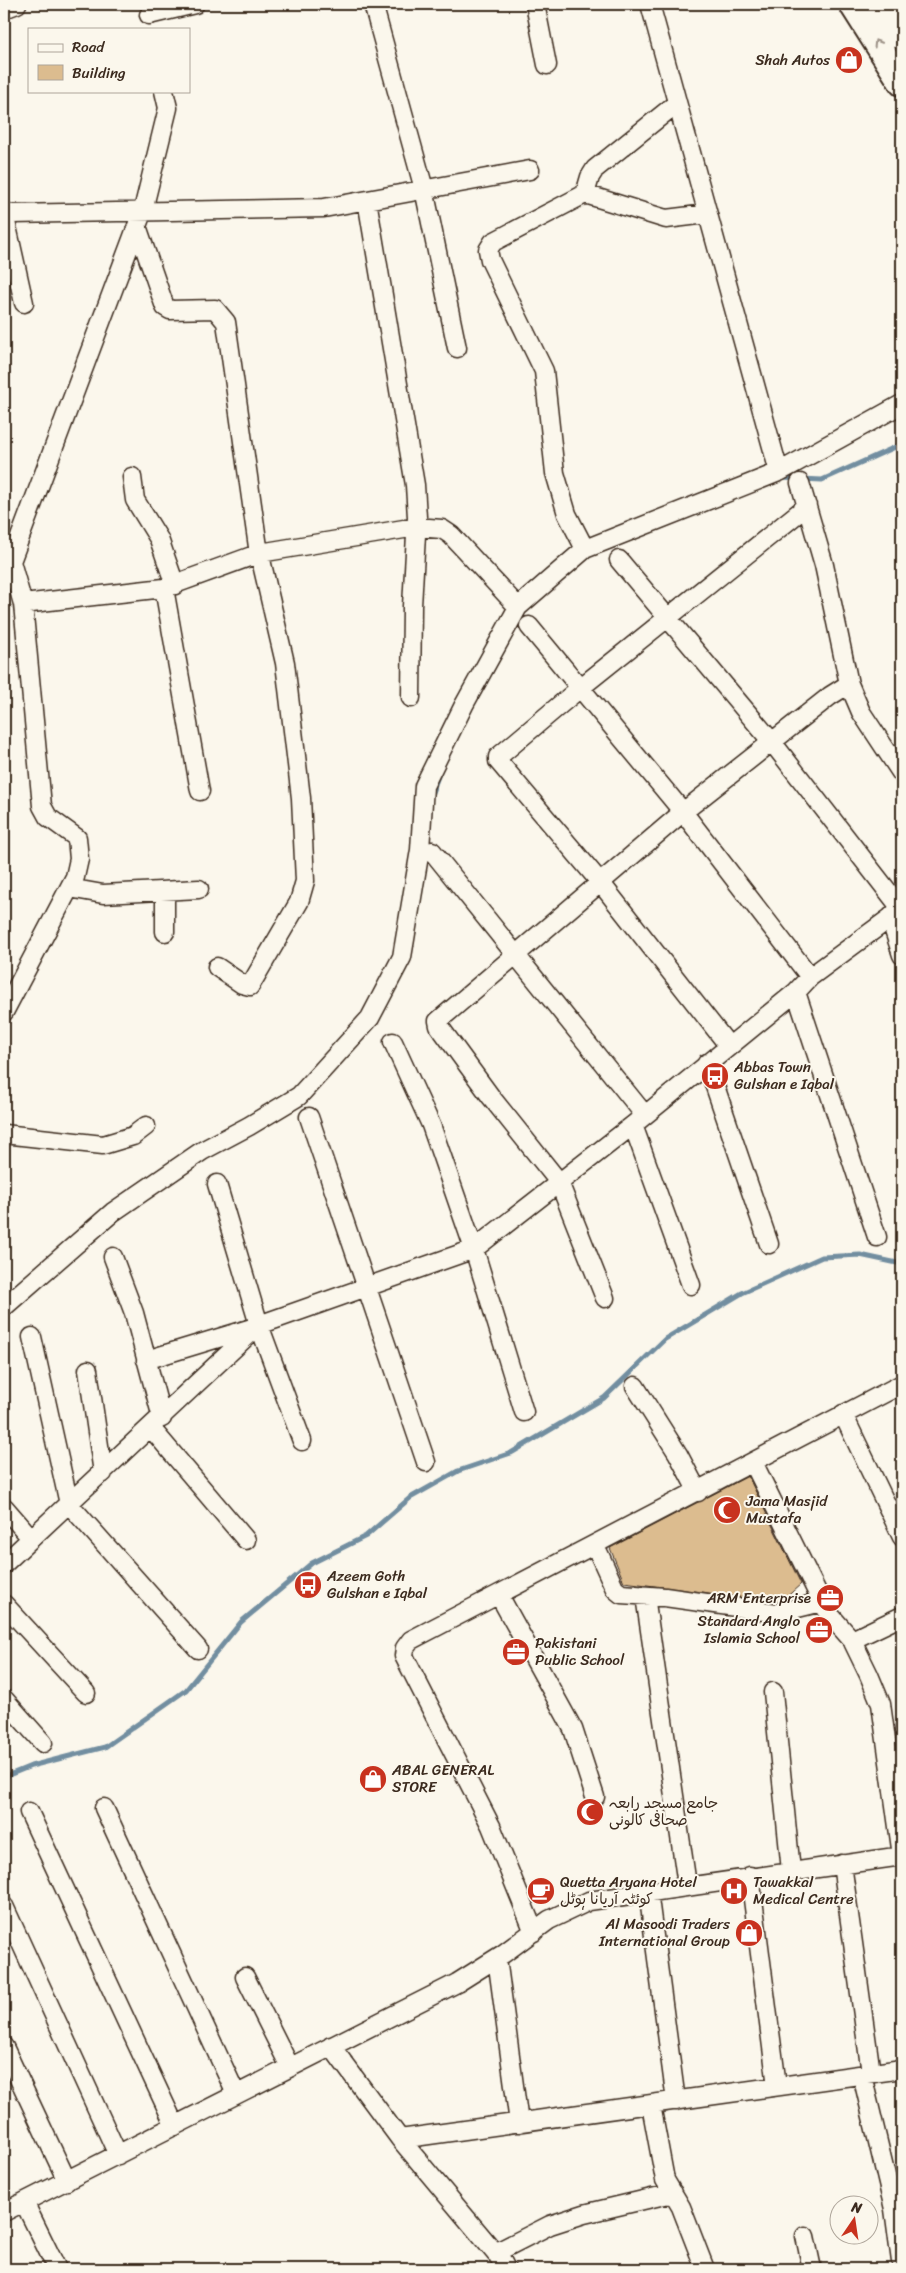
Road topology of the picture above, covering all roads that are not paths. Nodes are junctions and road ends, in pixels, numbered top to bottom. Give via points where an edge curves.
1 (17, 4) edge
2 (195, 4) edge
3 (373, 4) edge
4 (535, 4) edge
5 (650, 4) edge
6 (852, 4) edge
7 (881, 4) edge
8 (4, 9) edge
9 (149, 16) edge
10 (902, 37) edge
11 (548, 65) dead end
12 (902, 83) edge
13 (164, 92) edge
14 (677, 102) junction
15 (530, 170) dead end
16 (424, 189) junction
17 (585, 194) junction
18 (368, 200) junction
19 (4, 213) edge
20 (707, 214) junction
21 (140, 218) junction
22 (24, 303) dead end
23 (456, 348) dead end
24 (902, 404) edge
25 (779, 472) junction
26 (132, 477) dead end
27 (800, 483) dead end
28 (807, 506) junction
29 (416, 526) junction
30 (585, 549) junction
31 (260, 553) junction
32 (10, 558) junction
33 (619, 560) dead end
34 (4, 580) edge
35 (170, 587) junction
36 (23, 604) junction
37 (518, 607) junction
38 (667, 617) junction
39 (529, 626) dead end
40 (849, 684) junction
41 (580, 688) junction
42 (411, 698) dead end
43 (772, 742) junction
44 (902, 773) edge
45 (200, 791) dead end
46 (683, 812) junction
47 (432, 851) dead end
48 (600, 882) junction
49 (69, 888) junction
50 (199, 889) dead end
51 (165, 891) junction
52 (898, 910) edge
53 (165, 932) dead end
54 (515, 954) junction
55 (902, 955) edge
56 (217, 967) dead end
57 (810, 978) junction
58 (796, 992) junction
59 (4, 1012) edge
60 (393, 1042) dead end
61 (728, 1045) junction
62 (707, 1063) junction
63 (309, 1117) dead end
64 (638, 1119) junction
65 (146, 1126) dead end
66 (4, 1134) edge
67 (559, 1182) junction
68 (217, 1184) dead end
69 (877, 1237) dead end
70 (769, 1244) dead end
71 (474, 1250) junction
72 (113, 1257) dead end
73 (367, 1285) junction
74 (692, 1285) dead end
75 (605, 1298) dead end
76 (4, 1307) edge
77 (259, 1325) junction
78 (32, 1337) dead end
79 (146, 1360) junction
80 (88, 1370) dead end
81 (902, 1384) edge
82 (635, 1386) dead end
83 (524, 1412) dead end
84 (843, 1414) junction
85 (156, 1423) junction
86 (302, 1441) dead end
87 (426, 1462) dead end
88 (753, 1462) junction
89 (103, 1473) junction
90 (698, 1492) junction
91 (69, 1504) junction
92 (4, 1507) edge
93 (902, 1536) edge
94 (32, 1538) junction
95 (246, 1540) dead end
96 (595, 1545) junction
97 (4, 1564) edge
98 (499, 1595) junction
99 (646, 1596) junction
100 (822, 1602) junction
101 (4, 1604) edge
102 (902, 1616) edge
103 (852, 1640) junction
104 (198, 1649) dead end
105 (773, 1692) dead end
106 (86, 1693) dead end
107 (4, 1699) edge
108 (43, 1744) dead end
109 (595, 1797) dead end
110 (104, 1808) dead end
111 (29, 1812) dead end
112 (902, 1856) edge
113 (842, 1864) junction
114 (791, 1871) junction
115 (750, 1876) junction
116 (687, 1885) junction
117 (648, 1891) junction
118 (4, 1906) edge
119 (534, 1932) junction
120 (497, 1958) junction
121 (245, 1978) dead end
122 (331, 2046) junction
123 (4, 2047) edge
124 (290, 2067) junction
125 (902, 2069) edge
126 (866, 2074) junction
127 (777, 2086) junction
128 (236, 2094) junction
129 (676, 2101) junction
130 (651, 2105) junction
131 (519, 2124) junction
132 (175, 2126) junction
133 (400, 2139) junction
134 (118, 2155) junction
135 (67, 2181) junction
136 (673, 2193) junction
137 (24, 2202) junction
138 (4, 2211) edge
139 (805, 2236) dead end
140 (495, 2253) junction
141 (57, 2269) edge
142 (506, 2269) edge
143 (705, 2269) edge
144 (812, 2269) edge
145 (902, 2269) edge

1 - 8 street
2 - 9 street
3 - 16 street
4 - 11 street
5 - 14 street
12 -> 6 main road
7 - 10 main road
13 - 21 street via 168,108
14 - 17 street via 595,169
14 - 20 street
15 - 16 street
16 - 18 street
16 - 23 street
17 - 20 street via 666,219
17 - 30 street via 493,242 488,250 544,371 555,473 567,514
18 - 21 street via 324,208
18 - 29 street via 415,485
19 - 21 street
19 - 22 street
20 - 25 street
21 - 31 street via 165,307 170,310 215,309 226,322
21 - 32 street
24 - 25 street
25 - 30 street
26 - 35 street via 135,500 159,539
27 - 28 street
28 - 38 street
28 - 40 street via 824,565
29 - 31 street
29 - 37 street via 442,529 451,534
29 - 42 street
30 - 37 street
31 - 35 street
31 - 56 street via 285,663 301,798 305,881 299,902 250,986
32 - 34 street
32 - 36 street
33 - 38 street
35 - 36 street
35 - 45 street
36 - 49 street via 42,806 48,817 77,838 80,848 75,877
37 - 76 street via 424,786 420,850 402,957 370,1018 299,1096 202,1150 113,1212
38 - 41 street
38 - 43 street
39 - 41 street
40 - 43 street
40 - 44 street via 861,712
41 - 46 street
41 - 48 street via 502,752 498,761
43 - 46 street
43 - 52 street
46 - 48 street
46 - 57 street
47 - 54 street
48 - 54 street
48 - 61 street
49 - 51 street via 103,894
49 - 59 street
50 - 51 street
51 - 53 street
52 - 55 street
52 - 57 street
54 - 64 street
54 - 67 street via 438,1021 491,1097
57 - 58 street
58 - 61 street
58 - 69 street
60 - 71 street via 431,1124
61 - 62 street
62 - 64 street
62 - 70 street
63 - 73 street
64 - 67 street
64 - 74 street
65 - 66 street via 133,1136 103,1145
67 - 71 street
67 - 75 street
68 - 77 street
71 - 73 street
71 - 83 street
72 - 79 street via 126,1289
73 - 77 street
73 - 87 street
77 - 79 street
77 - 85 street
77 - 86 street
78 - 91 street
79 - 85 street
80 - 89 street
81 - 84 street
82 - 90 street
84 - 88 street
84 - 93 street
85 - 89 street
85 - 95 street
88 - 90 street
88 - 100 street
89 - 91 street
90 - 96 street
91 - 94 street
91 - 104 street
92 - 94 street
94 - 97 street
96 - 98 street
96 - 99 street via 614,1589 621,1594
98 - 109 street via 573,1729
98 - 119 street via 411,1640 404,1656 491,1826
99 - 100 street via 777,1614
99 - 116 street
100 - 103 street
101 - 106 street
102 - 103 street
103 - 112 street via 881,1704
105 - 114 street
107 - 108 street
110 - 128 street
111 - 132 street
112 - 113 street
113 - 114 street
113 - 126 street
114 - 115 street
115 - 116 street
115 - 127 street
116 - 117 street
117 - 119 street via 589,1901 550,1920
117 - 129 street
118 - 134 street
119 - 120 street
120 - 122 street via 456,1983
120 - 131 street
121 - 124 street
122 - 124 street
122 - 133 street
123 - 135 street
124 - 128 street
125 - 126 street
126 - 127 street
126 - 145 street via 894,2209
127 - 129 street
128 - 132 street
129 - 130 street
130 - 131 street
130 - 136 street via 665,2180
131 - 133 street
132 - 134 street
133 - 140 street
134 - 135 street
135 - 137 street
136 - 140 street via 550,2225
136 - 143 street
137 - 138 street
137 - 141 street
139 - 144 street
140 - 142 street

